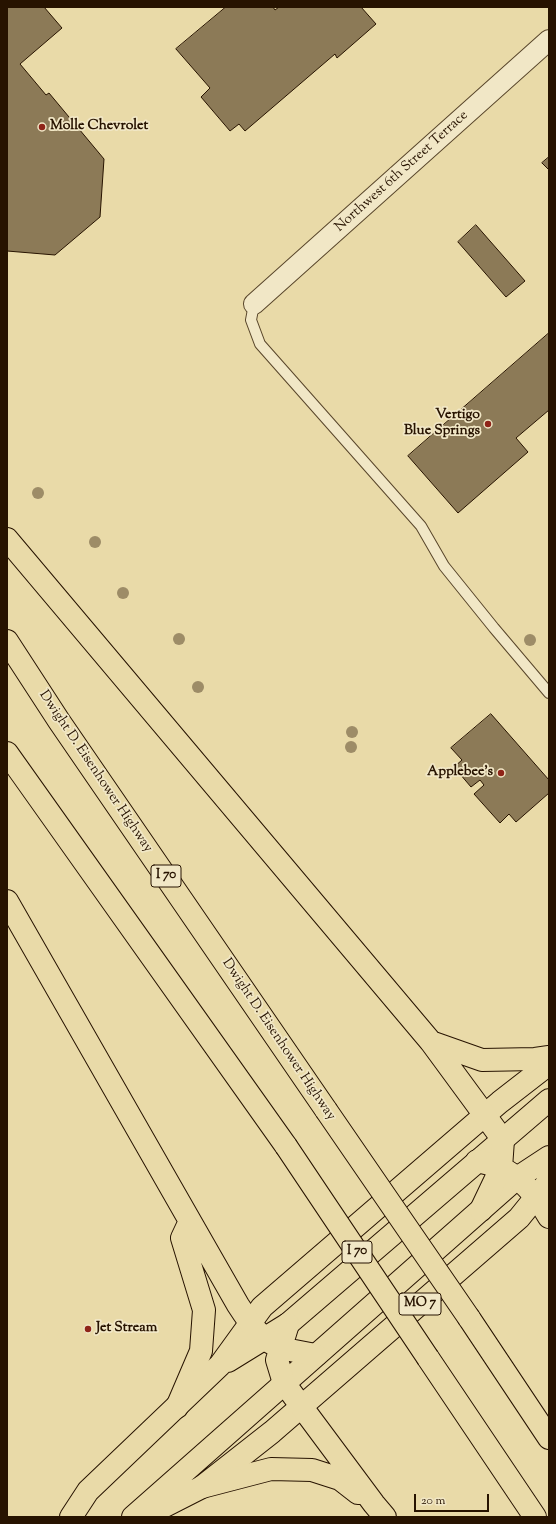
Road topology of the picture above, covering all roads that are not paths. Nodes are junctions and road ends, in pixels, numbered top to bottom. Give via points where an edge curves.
1 (549, 40) edge
2 (254, 304) joint
3 (7, 539) edge
4 (7, 641) edge
5 (549, 693) edge
6 (7, 753) edge
7 (7, 901) edge
8 (430, 1042) junction
9 (549, 1057) edge
10 (549, 1064) edge
11 (549, 1100) edge
12 (485, 1115) junction
13 (503, 1140) junction
14 (549, 1157) edge
15 (477, 1161) junction
16 (509, 1173) junction
17 (543, 1189) edge
18 (549, 1217) edge
19 (190, 1221) junction
20 (265, 1337) junction
21 (316, 1355) junction
22 (284, 1383) junction
23 (301, 1406) junction
24 (177, 1407) junction
25 (549, 1438) edge
26 (202, 1487) junction
27 (380, 1511) edge
28 (71, 1517) edge
29 (133, 1517) edge
30 (142, 1517) edge
31 (535, 1517) edge

1 - 2 street, Northwest 6th Street Terrace
2 - 5 lane via 251,320 260,344 420,526 444,566
3 - 8 main road
4 - 25 main road, Dwight D. Eisenhower Highway / I 70, bridge
6 - 31 main road, I 70, bridge via 286,1146
7 - 19 main road
8 - 9 main road via 482,1060
8 - 12 main road
10 - 12 main road
11 - 13 main road
12 - 13 main road
12 - 20 main road via 262,1307
13 - 15 main road
13 - 16 main road
14 - 16 main road, MO 7
15 - 16 main road
15 - 20 main road via 288,1324
16 - 17 main road
16 - 21 main road, MO 7 via 481,1210
17 - 18 main road
17 - 23 main road, MO 7 via 519,1218
19 - 20 main road via 238,1305
19 - 24 main road via 182,1238 204,1310 201,1351
20 - 21 main road
20 - 22 main road via 277,1360
20 - 24 main road via 220,1365
21 - 22 main road, MO 7
22 - 23 main road
22 - 29 main road, MO 7
23 - 26 main road, MO 7
23 - 27 main road
24 - 28 main road via 88,1491
26 - 27 main road via 271,1469 312,1470 340,1479
26 - 30 main road, MO 7

